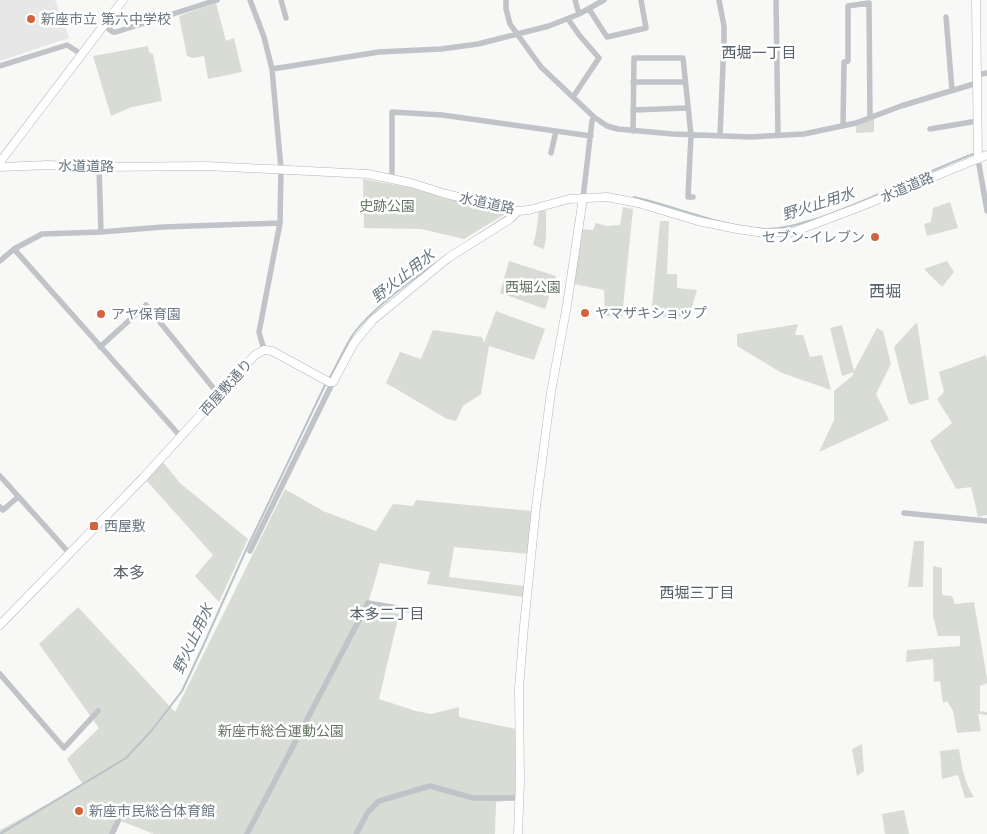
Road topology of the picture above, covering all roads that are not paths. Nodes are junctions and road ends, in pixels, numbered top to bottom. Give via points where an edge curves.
1 (123, 0) edge
2 (217, 0) edge
3 (250, 0) edge
4 (281, 0) edge
5 (506, 0) edge
6 (575, 0) edge
7 (604, 0) edge
8 (641, 0) edge
9 (719, 0) edge
10 (776, 0) edge
11 (976, 0) edge
12 (589, 9) junction
13 (579, 14) junction
14 (946, 17) dead end
15 (286, 18) dead end
16 (568, 19) junction
17 (103, 25) junction
18 (516, 33) junction
19 (81, 54) junction
20 (0, 66) edge
21 (272, 69) junction
22 (987, 73) edge
23 (977, 79) junction
24 (633, 82) junction
25 (685, 82) junction
26 (952, 90) junction
27 (573, 97) junction
28 (688, 108) junction
29 (633, 110) junction
30 (594, 117) junction
31 (870, 118) junction
32 (977, 121) junction
33 (843, 126) junction
34 (930, 129) dead end
35 (556, 131) junction
36 (633, 131) junction
37 (690, 135) junction
38 (590, 136) junction
39 (720, 136) junction
40 (778, 136) junction
41 (551, 153) dead end
42 (987, 155) edge
43 (978, 159) junction
44 (0, 162) edge
45 (0, 167) edge
46 (99, 167) junction
47 (281, 169) junction
48 (392, 179) junction
49 (693, 197) dead end
50 (583, 198) junction
51 (518, 211) junction
52 (987, 211) edge
53 (280, 223) junction
54 (101, 232) junction
55 (14, 249) junction
56 (0, 261) edge
57 (100, 347) junction
58 (264, 350) junction
59 (333, 382) junction
60 (219, 395) junction
61 (181, 437) junction
62 (0, 476) edge
63 (2, 484) edge
64 (18, 497) junction
65 (0, 507) edge
66 (904, 513) dead end
67 (987, 521) edge
68 (250, 552) dead end
69 (70, 554) junction
70 (422, 612) dead end
71 (0, 625) edge
72 (0, 674) edge
73 (98, 711) dead end
74 (520, 798) junction
75 (118, 821) dead end
76 (112, 834) edge
77 (246, 834) edge
78 (356, 834) edge
79 (518, 834) edge

1 - 17 street
2 - 17 street via 116,32
3 - 21 street
4 - 15 street
5 - 18 street via 510,24
6 - 13 street
7 - 12 street
8 - 12 street via 646,28 607,36
9 - 39 street via 724,26
10 - 40 street
11 - 23 street
12 - 13 street
13 - 16 street
14 - 26 street
16 - 18 street
16 - 27 street via 599,58
17 - 19 street
18 - 21 street via 478,44 378,52
18 - 27 street via 541,67
19 - 20 street via 67,45
19 - 44 street
21 - 47 street
22 - 23 street
23 - 26 street
23 - 32 street
24 - 25 street
24 - 25 street via 634,58 683,58
24 - 29 street
25 - 28 street
26 - 31 street
27 - 30 street
28 - 29 street
28 - 37 street
29 - 36 street
30 - 36 street via 607,126
30 - 38 street
31 - 33 street
31 - 33 street via 869,3 848,6
32 - 34 street
32 - 43 street
33 - 40 street
35 - 38 street
35 - 41 street
35 - 48 street via 442,115 392,112
36 - 37 street
37 - 39 street
37 - 49 street via 688,197
38 - 50 street
39 - 40 street
42 - 43 street, 水道道路
43 - 50 street, 水道道路 via 793,232 756,232 616,198
43 - 52 street
45 - 46 street, 水道道路
46 - 47 street, 水道道路
46 - 54 street
47 - 48 street, 水道道路 via 368,174
47 - 53 street
48 - 51 street, 水道道路
50 - 51 street, 水道道路
50 - 74 street via 536,507 519,688
51 - 59 street via 448,258 374,320 354,343
53 - 54 street
53 - 58 street via 259,332
54 - 55 street via 42,234
55 - 56 street
55 - 57 street
57 - 60 street via 146,305
57 - 61 street
58 - 59 street, 西屋敷通り
58 - 60 street, 西屋敷通り via 255,355
59 - 68 street
60 - 61 street, 西屋敷通り
61 - 69 street, 西屋敷通り
62 - 63 street
63 - 64 street
64 - 65 street via 3,510
64 - 69 street
66 - 67 street
69 - 71 street, 西屋敷通り
70 - 77 street via 368,603
72 - 73 street via 64,748
74 - 78 street via 473,798 430,786 379,800
74 - 79 street
75 - 76 street

